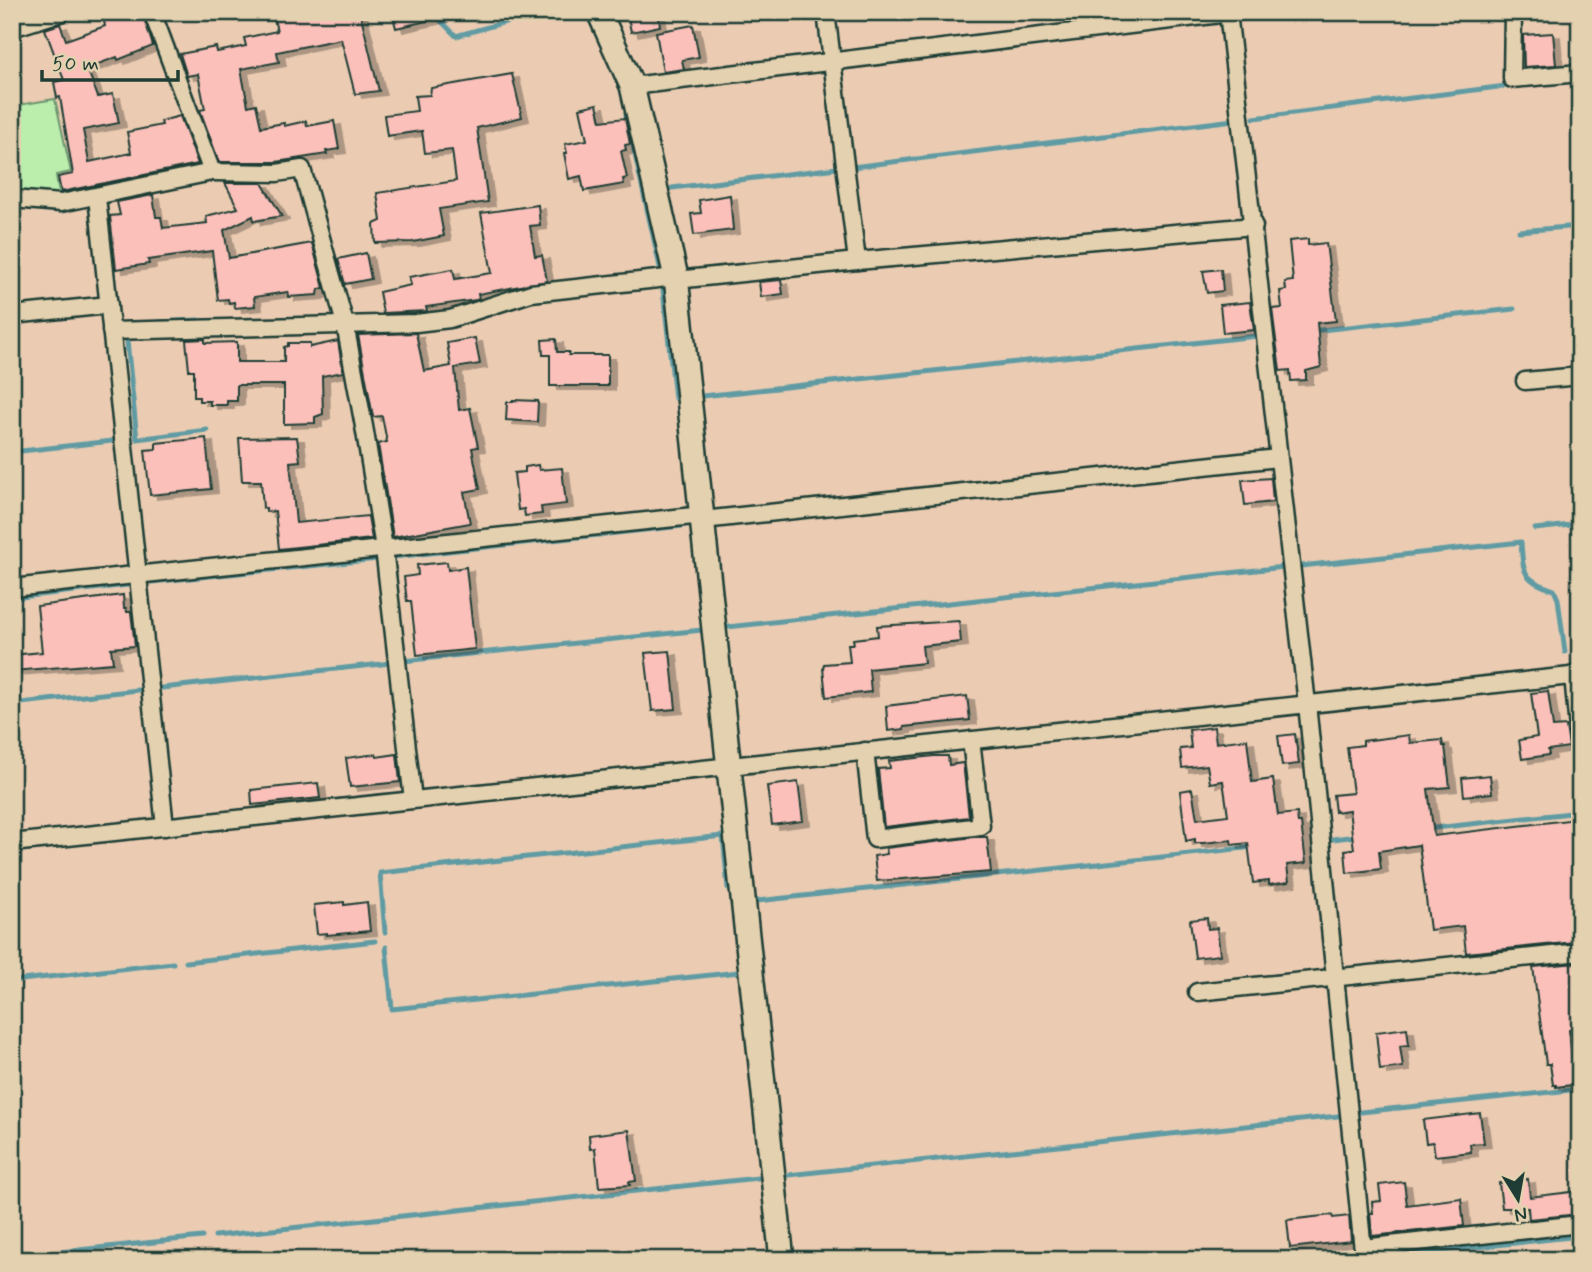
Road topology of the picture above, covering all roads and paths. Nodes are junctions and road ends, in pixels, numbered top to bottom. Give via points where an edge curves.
1 (63, 12) edge
2 (152, 12) edge
3 (598, 12) edge
4 (826, 12) edge
5 (1513, 12) edge
6 (1231, 13) edge
7 (12, 28) edge
8 (832, 62) junction
9 (1580, 73) edge
10 (632, 86) junction
11 (212, 172) junction
12 (97, 197) junction
13 (12, 199) edge
14 (1254, 226) junction
15 (857, 261) junction
16 (676, 278) junction
17 (108, 305) junction
18 (12, 315) edge
19 (345, 324) junction
20 (111, 331) junction
21 (1580, 376) edge
22 (1525, 381) dead end
23 (1278, 458) junction
24 (703, 517) junction
25 (384, 548) junction
26 (137, 574) junction
27 (12, 588) edge
28 (1576, 675) edge
29 (1307, 704) junction
30 (971, 740) junction
31 (865, 751) junction
32 (1580, 751) edge
33 (729, 766) junction
34 (413, 800) junction
35 (164, 827) junction
36 (12, 843) edge
37 (1580, 952) edge
38 (1334, 978) junction
39 (1197, 992) dead end
40 (1580, 1224) edge
41 (1363, 1254) edge
42 (782, 1260) edge

1 - 7 street
2 - 11 street
3 - 10 street
4 - 8 street
5 - 9 street via 1512,79
6 - 8 street
6 - 14 street
8 - 10 street
8 - 15 street
10 - 16 street
11 - 12 street
11 - 19 street via 302,169
12 - 13 street via 61,203
12 - 17 street
14 - 15 street
14 - 23 street
15 - 16 street
16 - 19 street via 531,293 450,319
16 - 24 street
17 - 18 street
17 - 20 street
19 - 20 street
19 - 25 street
20 - 26 street
21 - 22 street
23 - 24 street
23 - 29 street
24 - 25 street
24 - 33 street
25 - 26 street
25 - 34 street
26 - 27 street
26 - 35 street
28 - 29 street
28 - 32 street
29 - 30 street
29 - 38 street
30 - 31 street
30 - 31 street via 981,827 874,839
31 - 33 street
33 - 34 street
33 - 42 street
34 - 35 street
35 - 36 street
37 - 38 street
38 - 39 street
38 - 41 street
40 - 41 street

